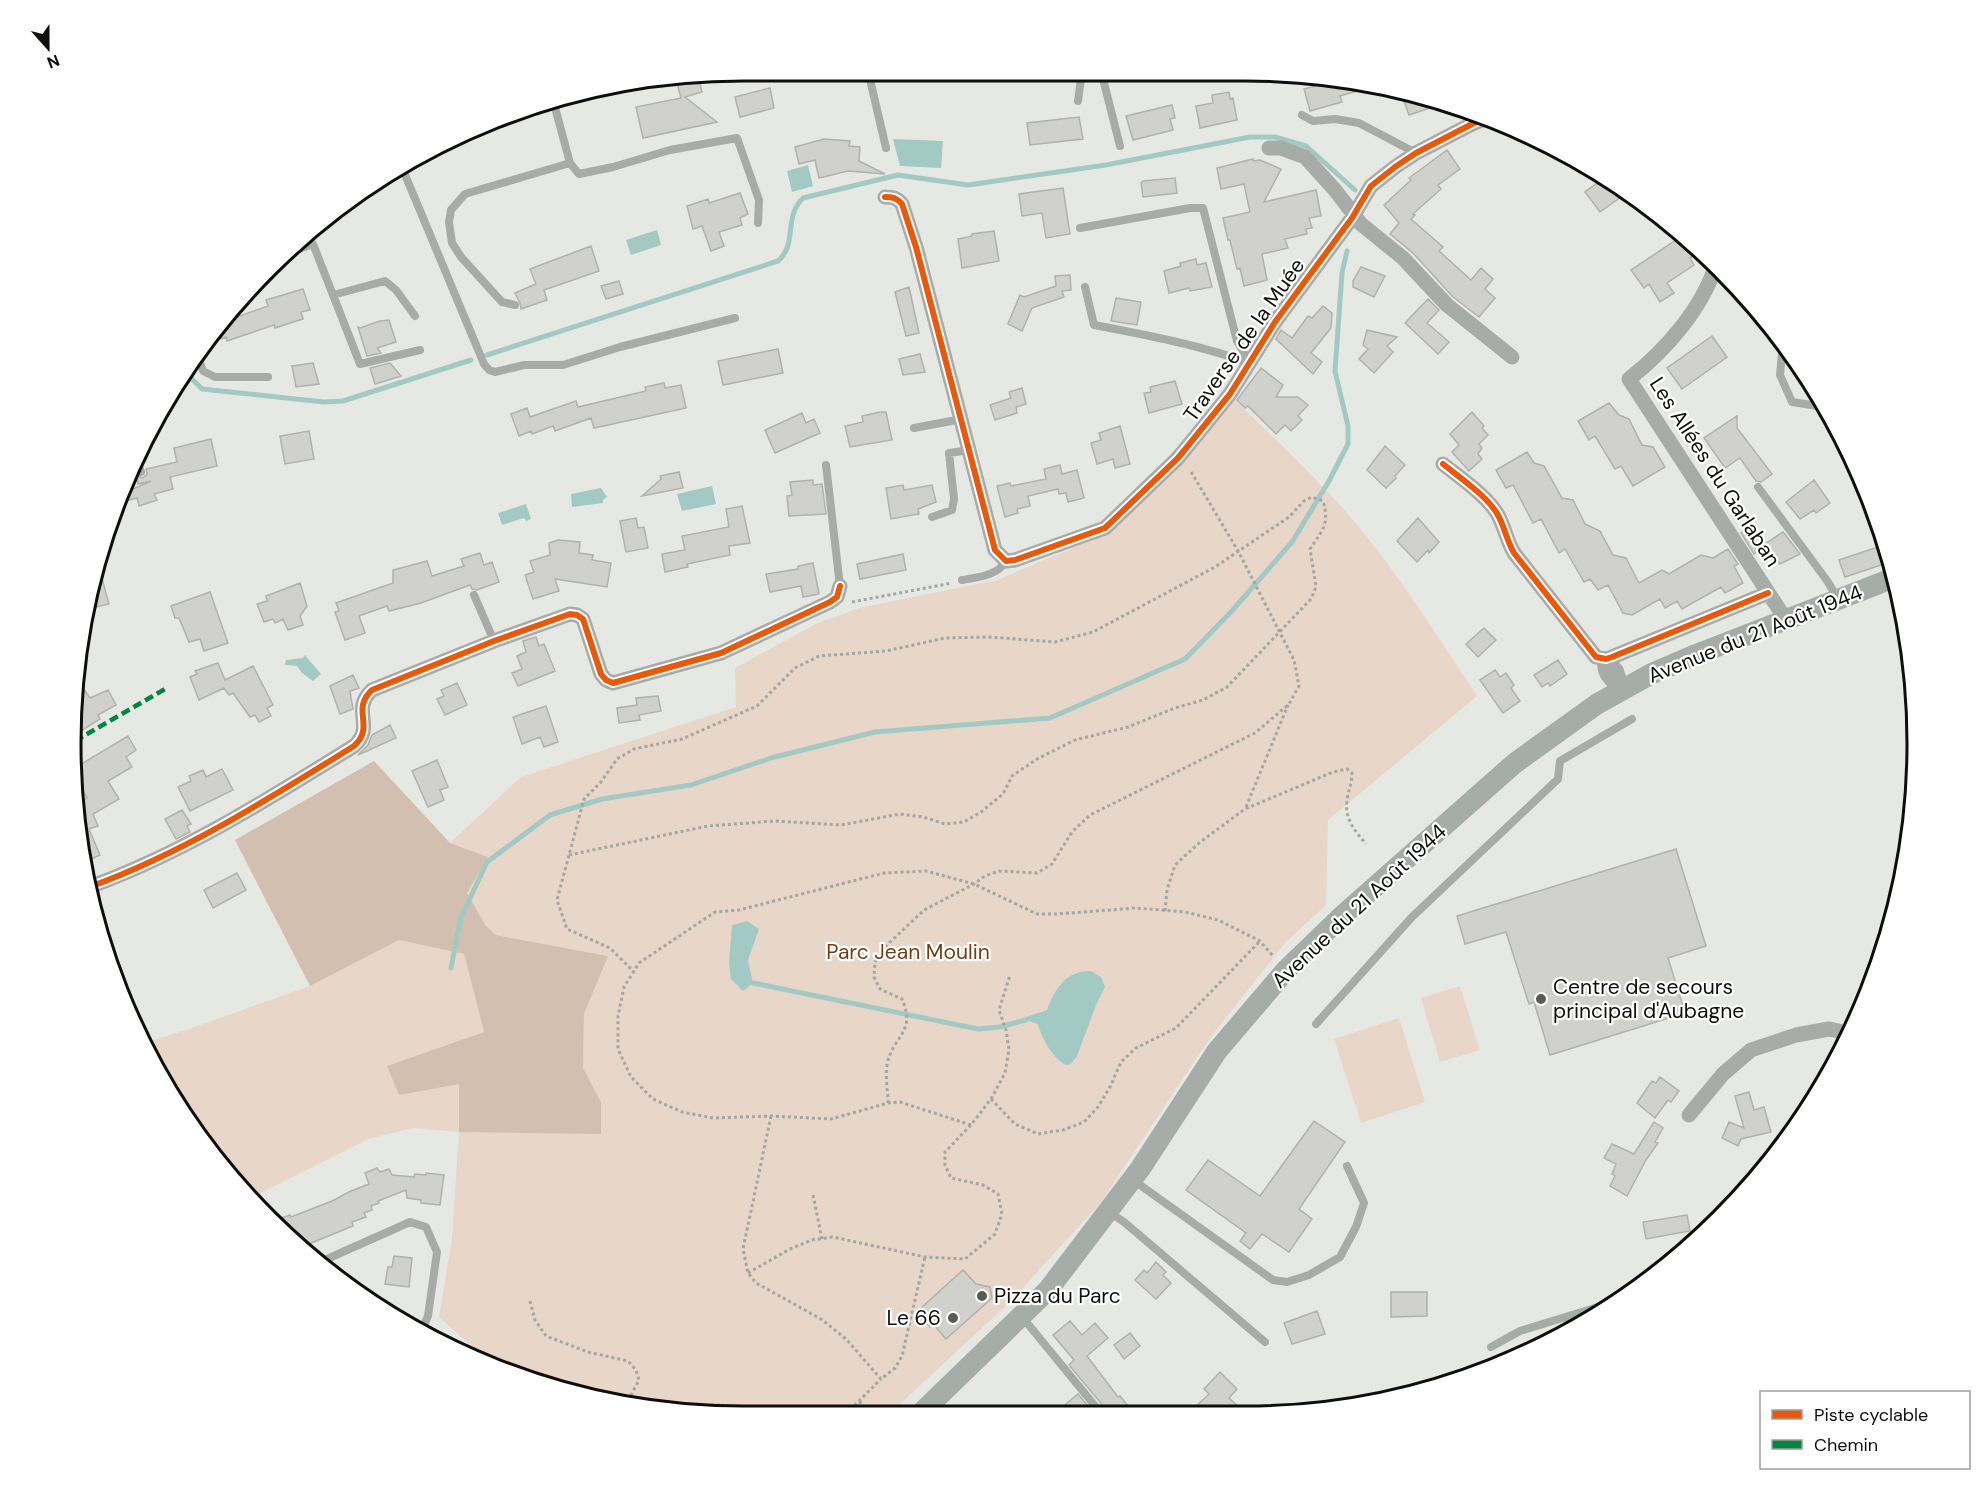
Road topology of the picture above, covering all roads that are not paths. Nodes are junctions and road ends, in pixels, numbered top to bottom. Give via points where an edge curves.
1 (870, 81) edge
2 (1081, 81) edge
3 (1104, 81) edge
4 (1078, 101) dead end
5 (555, 109) edge
6 (1302, 115) dead end
7 (1475, 123) edge
8 (1120, 146) dead end
9 (886, 148) dead end
10 (1269, 148) dead end
11 (1416, 153) junction
12 (570, 163) junction
13 (405, 174) edge
14 (885, 197) dead end
15 (1355, 213) junction
16 (758, 223) dead end
17 (1080, 228) dead end
18 (305, 247) edge
19 (1713, 275) edge
20 (1085, 287) dead end
21 (333, 295) junction
22 (515, 305) dead end
23 (415, 316) dead end
24 (735, 318) dead end
25 (420, 350) dead end
26 (1782, 356) edge
27 (1512, 357) dead end
28 (1250, 363) junction
29 (201, 364) edge
30 (268, 377) dead end
31 (1814, 405) edge
32 (962, 419) junction
33 (914, 428) dead end
34 (970, 450) junction
35 (1443, 464) dead end
36 (826, 465) dead end
37 (1758, 487) dead end
38 (932, 517) dead end
39 (1006, 561) junction
40 (962, 580) road end
41 (1886, 581) edge
42 (838, 591) joint
43 (1768, 593) junction
44 (474, 595) dead end
45 (1838, 600) junction
46 (1786, 620) junction
47 (494, 641) junction
48 (1606, 659) junction
49 (1623, 690) junction
50 (1632, 719) dead end
51 (97, 884) edge
52 (1316, 1024) dead end
53 (1841, 1032) edge
54 (1689, 1116) dead end
55 (1347, 1166) dead end
56 (1132, 1179) junction
57 (1108, 1211) junction
58 (328, 1259) edge
59 (1586, 1311) edge
60 (1022, 1317) junction
61 (425, 1324) edge
62 (1265, 1342) dead end
63 (1491, 1347) dead end
64 (927, 1406) edge
65 (1095, 1406) edge

1 - 9 lane
2 - 4 lane
3 - 8 lane
5 - 12 lane
6 - 11 lane via 1313,121 1359,123
7 - 11 street, Traverse de la Muée
10 - 15 street via 1305,157
11 - 15 street, Traverse de la Muée via 1371,186
12 - 16 lane via 579,174 670,150 737,138 759,200
12 - 22 lane via 465,194 451,210 452,243 461,257 502,302
13 - 24 lane via 489,370 524,364 563,365
14 - 32 street via 902,204
15 - 27 street via 1447,304
15 - 28 street, Traverse de la Muée via 1275,322
17 - 28 lane via 1203,208 1237,341
18 - 21 lane via 313,244
19 - 43 street, Les Allées du Garlaban via 1677,333 1629,379
20 - 28 lane via 1094,325 1227,354
21 - 23 lane via 385,281
21 - 25 lane via 360,364
26 - 31 lane via 1780,375 1792,402
28 - 39 street, Traverse de la Muée via 1178,458 1105,528
29 - 30 lane via 203,371 215,377
32 - 33 lane
32 - 34 street
34 - 38 lane via 949,453 952,510
34 - 39 street via 995,550
35 - 48 street via 1493,509 1514,553 1592,654
36 - 42 lane
37 - 45 lane
39 - 40 lane via 994,572
41 - 45 main road, Avenue du 21 Août 1944
42 - 47 street via 820,607 721,653 613,683 601,674 583,619 577,615 570,614
43 - 46 street, Les Allées du Garlaban
43 - 48 street
44 - 47 lane
45 - 46 main road, Avenue du 21 Août 1944
46 - 49 main road, Avenue du 21 Août 1944 via 1677,662
47 - 51 street via 372,690 362,704 364,729 354,746 184,847
48 - 49 street via 1616,670
49 - 56 main road, Avenue du 21 Août 1944 via 1515,763 1305,950 1217,1051
50 - 52 lane via 1560,761 1558,779 1412,917
53 - 54 street via 1829,1029 1796,1035 1751,1050 1723,1074
55 - 56 lane via 1364,1203 1356,1227 1340,1257 1309,1275 1287,1282 1273,1280
56 - 57 main road, Avenue du 21 Août 1944
57 - 60 main road, Avenue du 21 Août 1944 via 1048,1290
57 - 62 lane
58 - 61 lane via 411,1222 426,1227 437,1252
59 - 63 lane via 1520,1331
60 - 64 main road, Avenue du 21 Août 1944
60 - 65 lane

